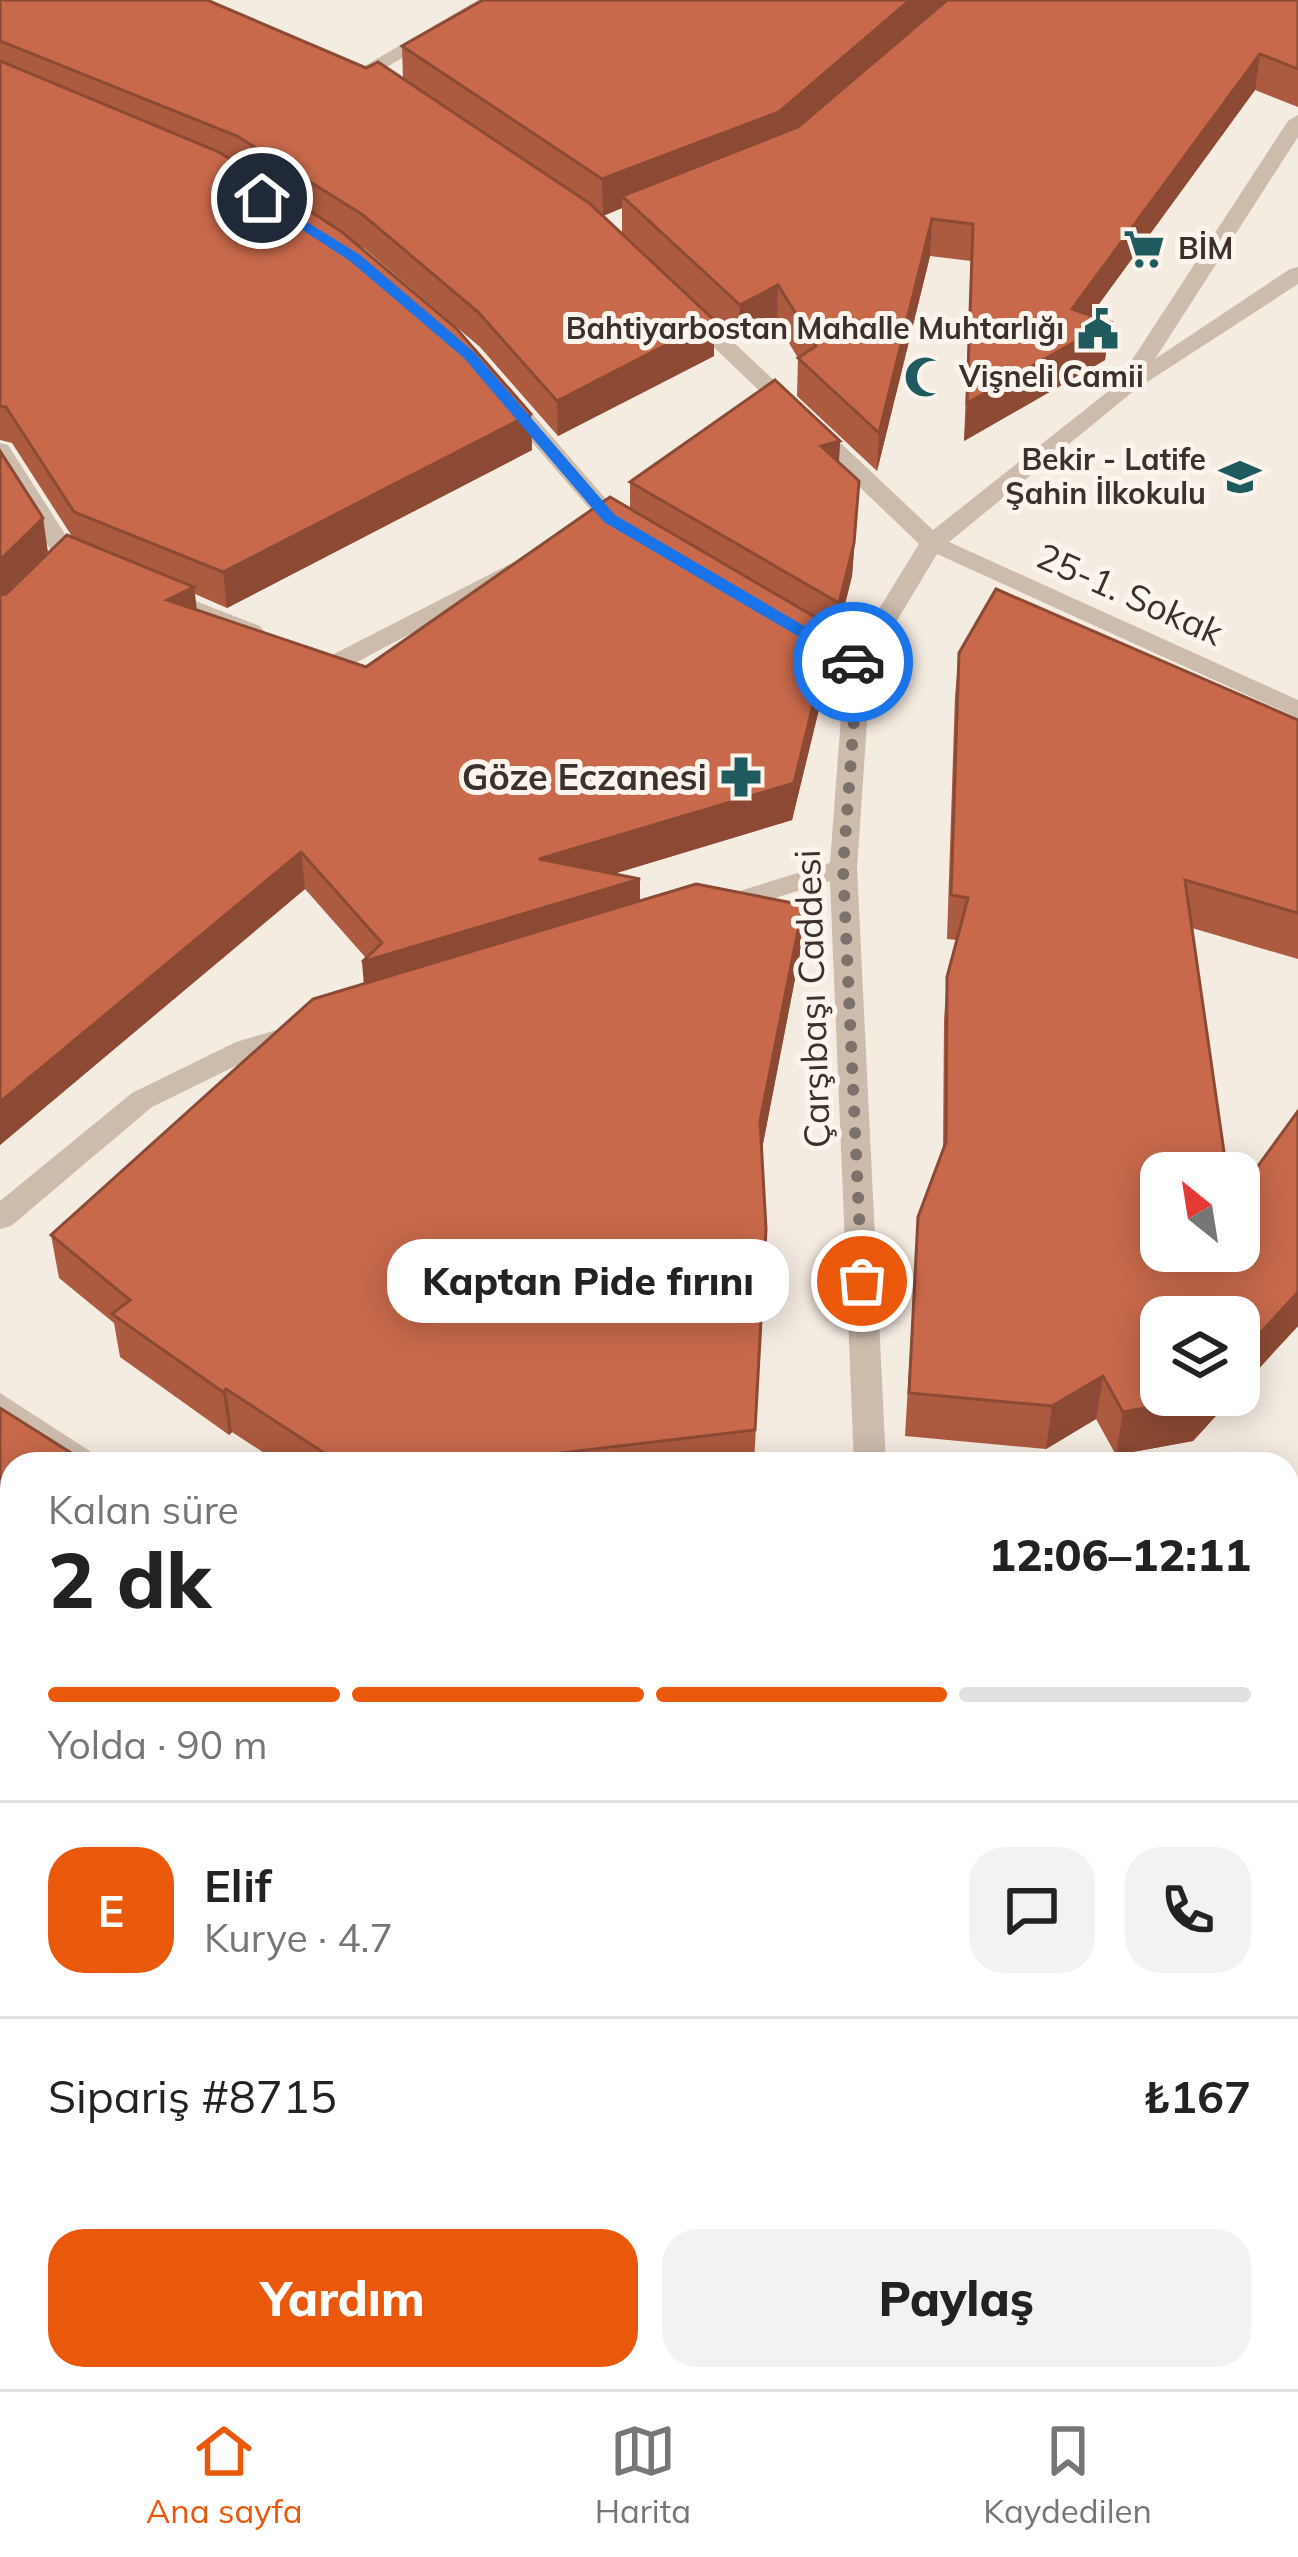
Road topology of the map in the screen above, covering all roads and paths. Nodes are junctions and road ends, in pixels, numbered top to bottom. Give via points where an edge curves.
1 (492, 0) edge
2 (366, 73) edge
3 (1298, 122) edge
4 (1298, 274) edge
5 (667, 292) edge
6 (485, 373) edge
7 (1123, 391) junction
8 (0, 450) edge
9 (651, 543) edge
10 (932, 543) junction
11 (531, 560) edge
12 (134, 584) edge
13 (0, 622) edge
14 (1298, 710) edge
15 (843, 868) junction
16 (682, 917) edge
17 (338, 1021) edge
18 (0, 1218) edge
19 (0, 1405) edge
20 (69, 1452) edge
21 (869, 1452) edge

1 - 2 street
3 - 7 street, Çarşıbaşı Caddesi
4 - 7 street
5 - 10 street, 25-1. Sokak
6 - 9 street via 600,524
7 - 10 street, Çarşıbaşı Caddesi
8 - 13 street via 78,561
10 - 14 street, 25-1. Sokak
10 - 15 street, Çarşıbaşı Caddesi via 847,658
11 - 12 street via 333,664
15 - 16 street
15 - 21 street, Çarşıbaşı Caddesi
17 - 18 street via 246,1049 142,1100
19 - 20 street

